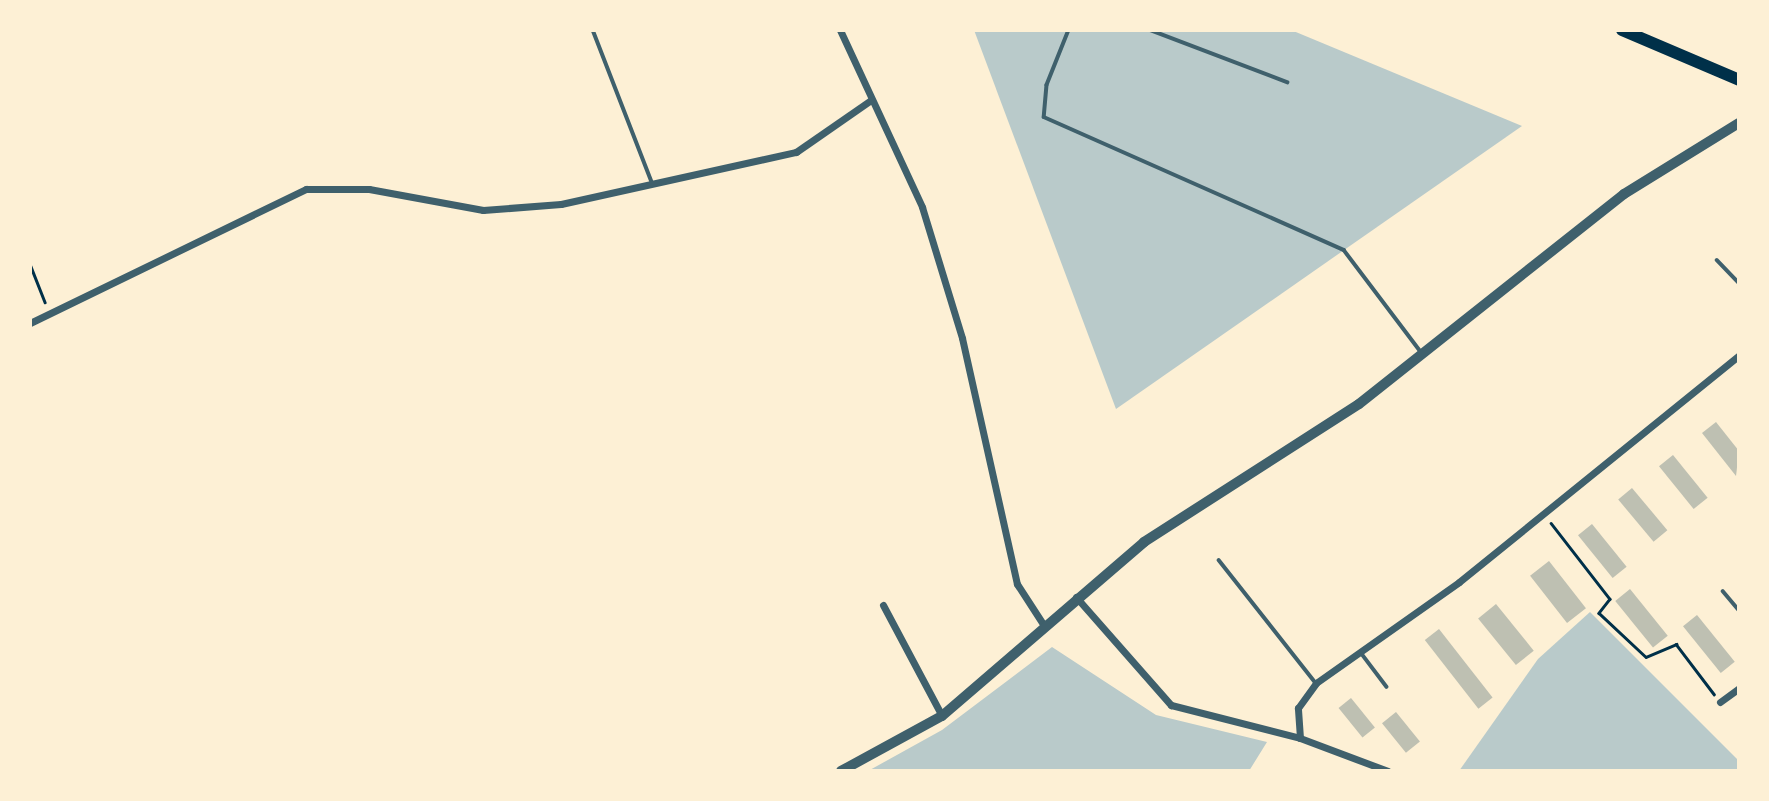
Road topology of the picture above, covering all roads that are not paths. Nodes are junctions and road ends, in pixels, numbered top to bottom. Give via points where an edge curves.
1 (593, 30) edge
2 (840, 30) edge
3 (1069, 30) edge
4 (1150, 30) edge
5 (1622, 30) edge
6 (1739, 80) edge
7 (1287, 82) dead end
8 (871, 100) junction
9 (1739, 124) edge
10 (652, 182) junction
11 (1717, 260) dead end
12 (1739, 283) edge
13 (30, 323) edge
14 (1424, 355) junction
15 (1739, 355) edge
16 (1219, 560) dead end
17 (1723, 591) dead end
18 (1075, 596) junction
19 (883, 606) dead end
20 (1739, 610) edge
21 (1043, 624) junction
22 (1362, 654) junction
23 (1316, 683) junction
24 (1387, 687) dead end
25 (1739, 688) edge
26 (1720, 702) road end
27 (942, 716) junction
28 (1300, 738) junction
29 (841, 771) edge
30 (1388, 771) edge

1 - 10 lane
2 - 8 street
3 - 14 lane via 1042,102 1044,117 1344,250
4 - 7 lane
5 - 6 main road
8 - 10 street via 796,152
8 - 21 street via 922,207 962,338 1017,584
9 - 14 street via 1624,194
10 - 13 street via 561,204 484,210 369,189 306,189
11 - 12 lane
14 - 18 street via 1283,456 1153,535
15 - 22 street via 1545,514
16 - 23 lane
17 - 20 lane
18 - 21 street
18 - 28 street via 1171,705
19 - 27 street
21 - 27 street
22 - 23 street
22 - 24 lane
23 - 28 street via 1298,708
25 - 26 street
27 - 29 street
28 - 30 street

